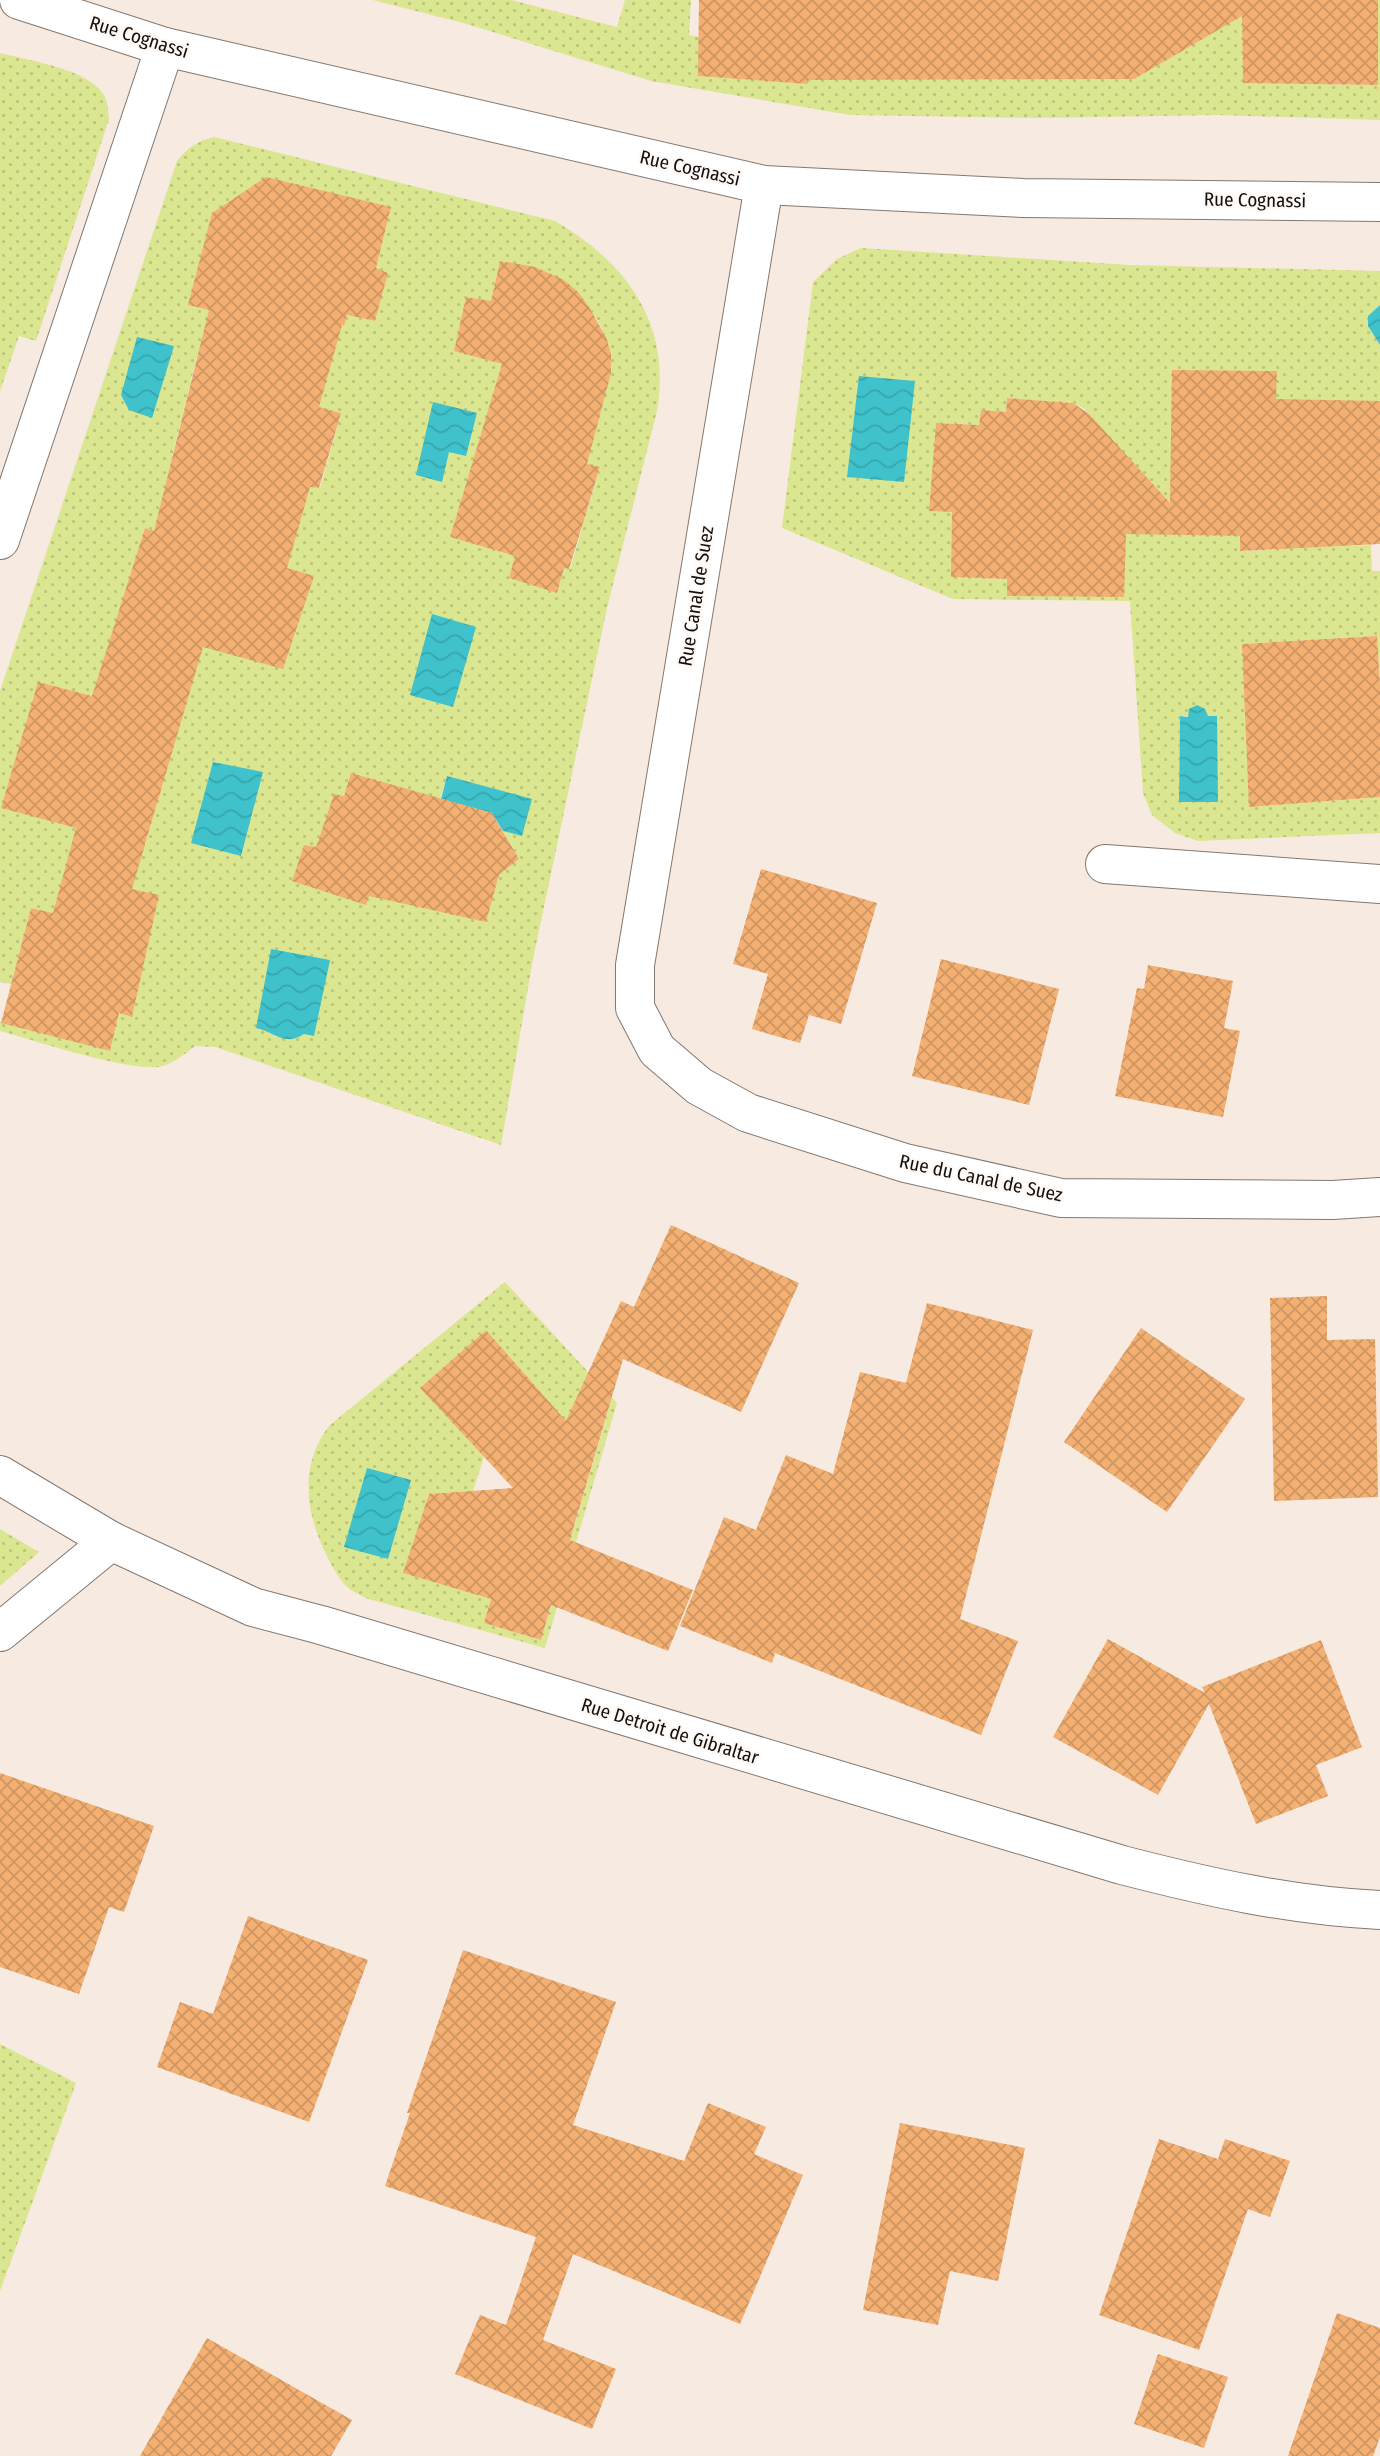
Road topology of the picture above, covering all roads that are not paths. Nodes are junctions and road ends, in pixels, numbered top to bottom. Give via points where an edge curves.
1 (19, 0) edge
2 (164, 47) junction
3 (764, 185) junction
4 (1380, 202) edge
5 (0, 540) edge
6 (1105, 864) dead end
7 (1380, 884) edge
8 (635, 1008) joint
9 (1380, 1197) edge
10 (0, 1475) edge
11 (111, 1541) junction
12 (0, 1632) edge
13 (1380, 1910) edge

1 - 2 street, Rue Cognassi
2 - 3 street, Rue Cognassi
2 - 5 street
3 - 4 street, Rue Cognassi via 1023,198
3 - 8 street, Rue Canal de Suez via 635,965
6 - 7 street
8 - 9 street, Rue du Canal de Suez via 657,1050 699,1086 748,1113 905,1163 1061,1198
10 - 11 street, Rue Detroit de Gibraltar
11 - 12 street
11 - 13 street, Rue Detroit de Gibraltar via 253,1607 1029,1839 1207,1887

